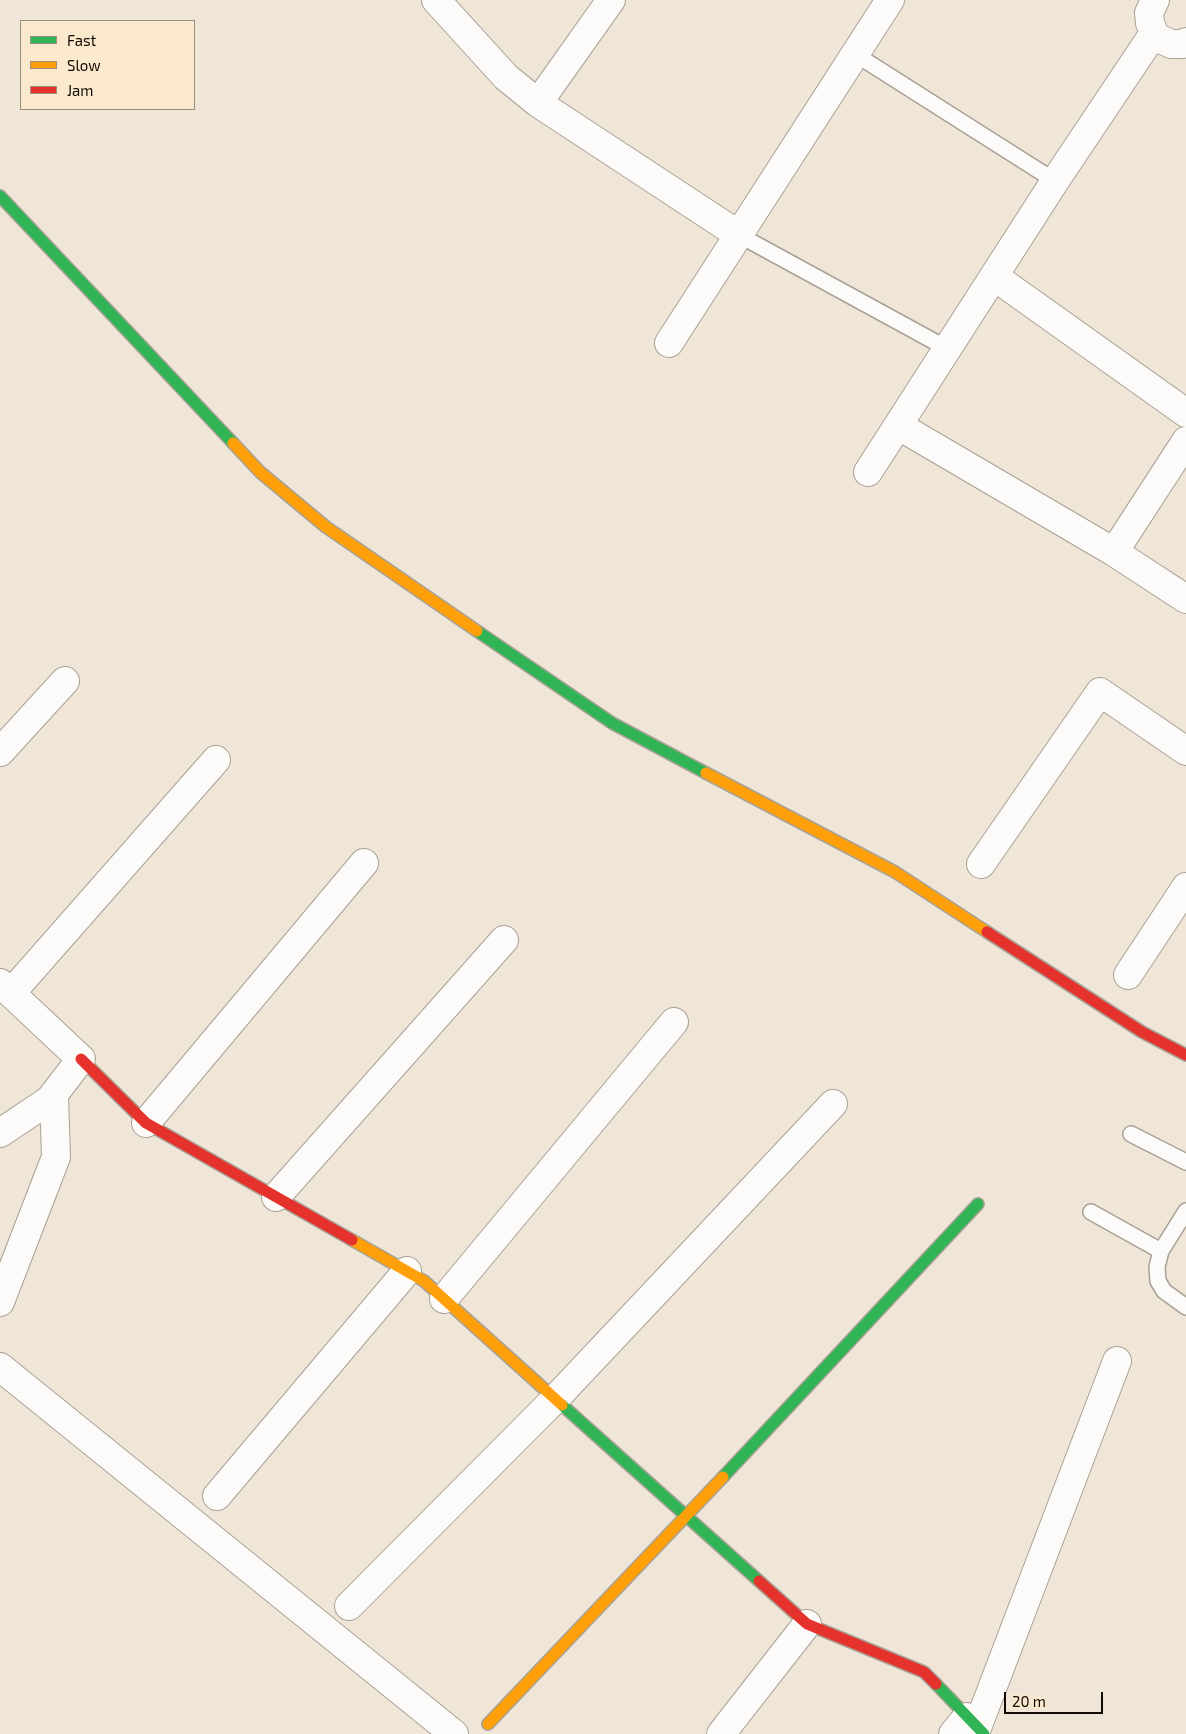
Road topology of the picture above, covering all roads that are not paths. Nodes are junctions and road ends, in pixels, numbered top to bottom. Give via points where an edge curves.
1 (436, 0) edge
2 (611, 0) edge
3 (890, 0) edge
4 (1154, 0) edge
5 (1174, 44) edge
6 (855, 54) junction
7 (538, 103) junction
8 (1055, 181) junction
9 (0, 196) edge
10 (738, 235) junction
11 (994, 277) junction
12 (669, 343) dead end
13 (948, 349) junction
14 (1186, 413) edge
15 (898, 426) junction
16 (1186, 441) edge
17 (868, 472) dead end
18 (1114, 552) junction
19 (1186, 599) edge
20 (64, 681) dead end
21 (1186, 751) edge
22 (0, 752) edge
23 (216, 760) dead end
24 (364, 863) dead end
25 (981, 864) dead end
26 (1186, 887) edge
27 (504, 940) dead end
28 (1128, 975) dead end
29 (5, 988) edge
30 (674, 1022) dead end
31 (1186, 1055) edge
32 (82, 1059) junction
33 (51, 1098) junction
34 (833, 1104) dead end
35 (146, 1123) junction
36 (0, 1133) edge
37 (1131, 1134) dead end
38 (1186, 1162) edge
39 (276, 1197) junction
40 (978, 1204) dead end
41 (1186, 1211) edge
42 (1091, 1212) dead end
43 (1161, 1251) junction
44 (406, 1271) junction
45 (444, 1299) junction
46 (0, 1302) edge
47 (1186, 1308) edge
48 (1118, 1361) dead end
49 (0, 1367) edge
50 (556, 1398) junction
51 (217, 1496) dead end
52 (687, 1516) junction
53 (348, 1606) dead end
54 (808, 1624) junction
55 (488, 1724) dead end
56 (970, 1728) edge
57 (454, 1734) edge
58 (722, 1734) edge

1 - 7 street via 506,77
2 - 7 street
3 - 6 street
4 - 5 street via 1149,13 1150,23
5 - 8 street
6 - 8 lane
6 - 10 street
7 - 10 street
8 - 11 street
9 - 31 street via 260,472 326,527 612,723 895,872 1142,1032
10 - 12 street
10 - 13 lane
11 - 13 street
11 - 14 street
13 - 15 street
15 - 17 street
15 - 18 street
16 - 18 street
18 - 19 street
20 - 22 street
21 - 25 street via 1100,692
23 - 29 street
24 - 35 street
26 - 28 street
27 - 39 street
29 - 32 street
30 - 45 street
32 - 33 street
32 - 35 street
33 - 36 street
33 - 46 street via 54,1096 56,1157
34 - 50 street
35 - 39 street
37 - 38 lane
39 - 44 street
40 - 52 street
41 - 43 lane
42 - 43 lane
43 - 47 lane via 1158,1281 1164,1291
44 - 45 street via 424,1281
44 - 51 street
45 - 50 street
48 - 56 street
49 - 57 street
50 - 52 street
50 - 53 street
52 - 54 street
52 - 55 street
54 - 56 street via 924,1672
54 - 58 street

